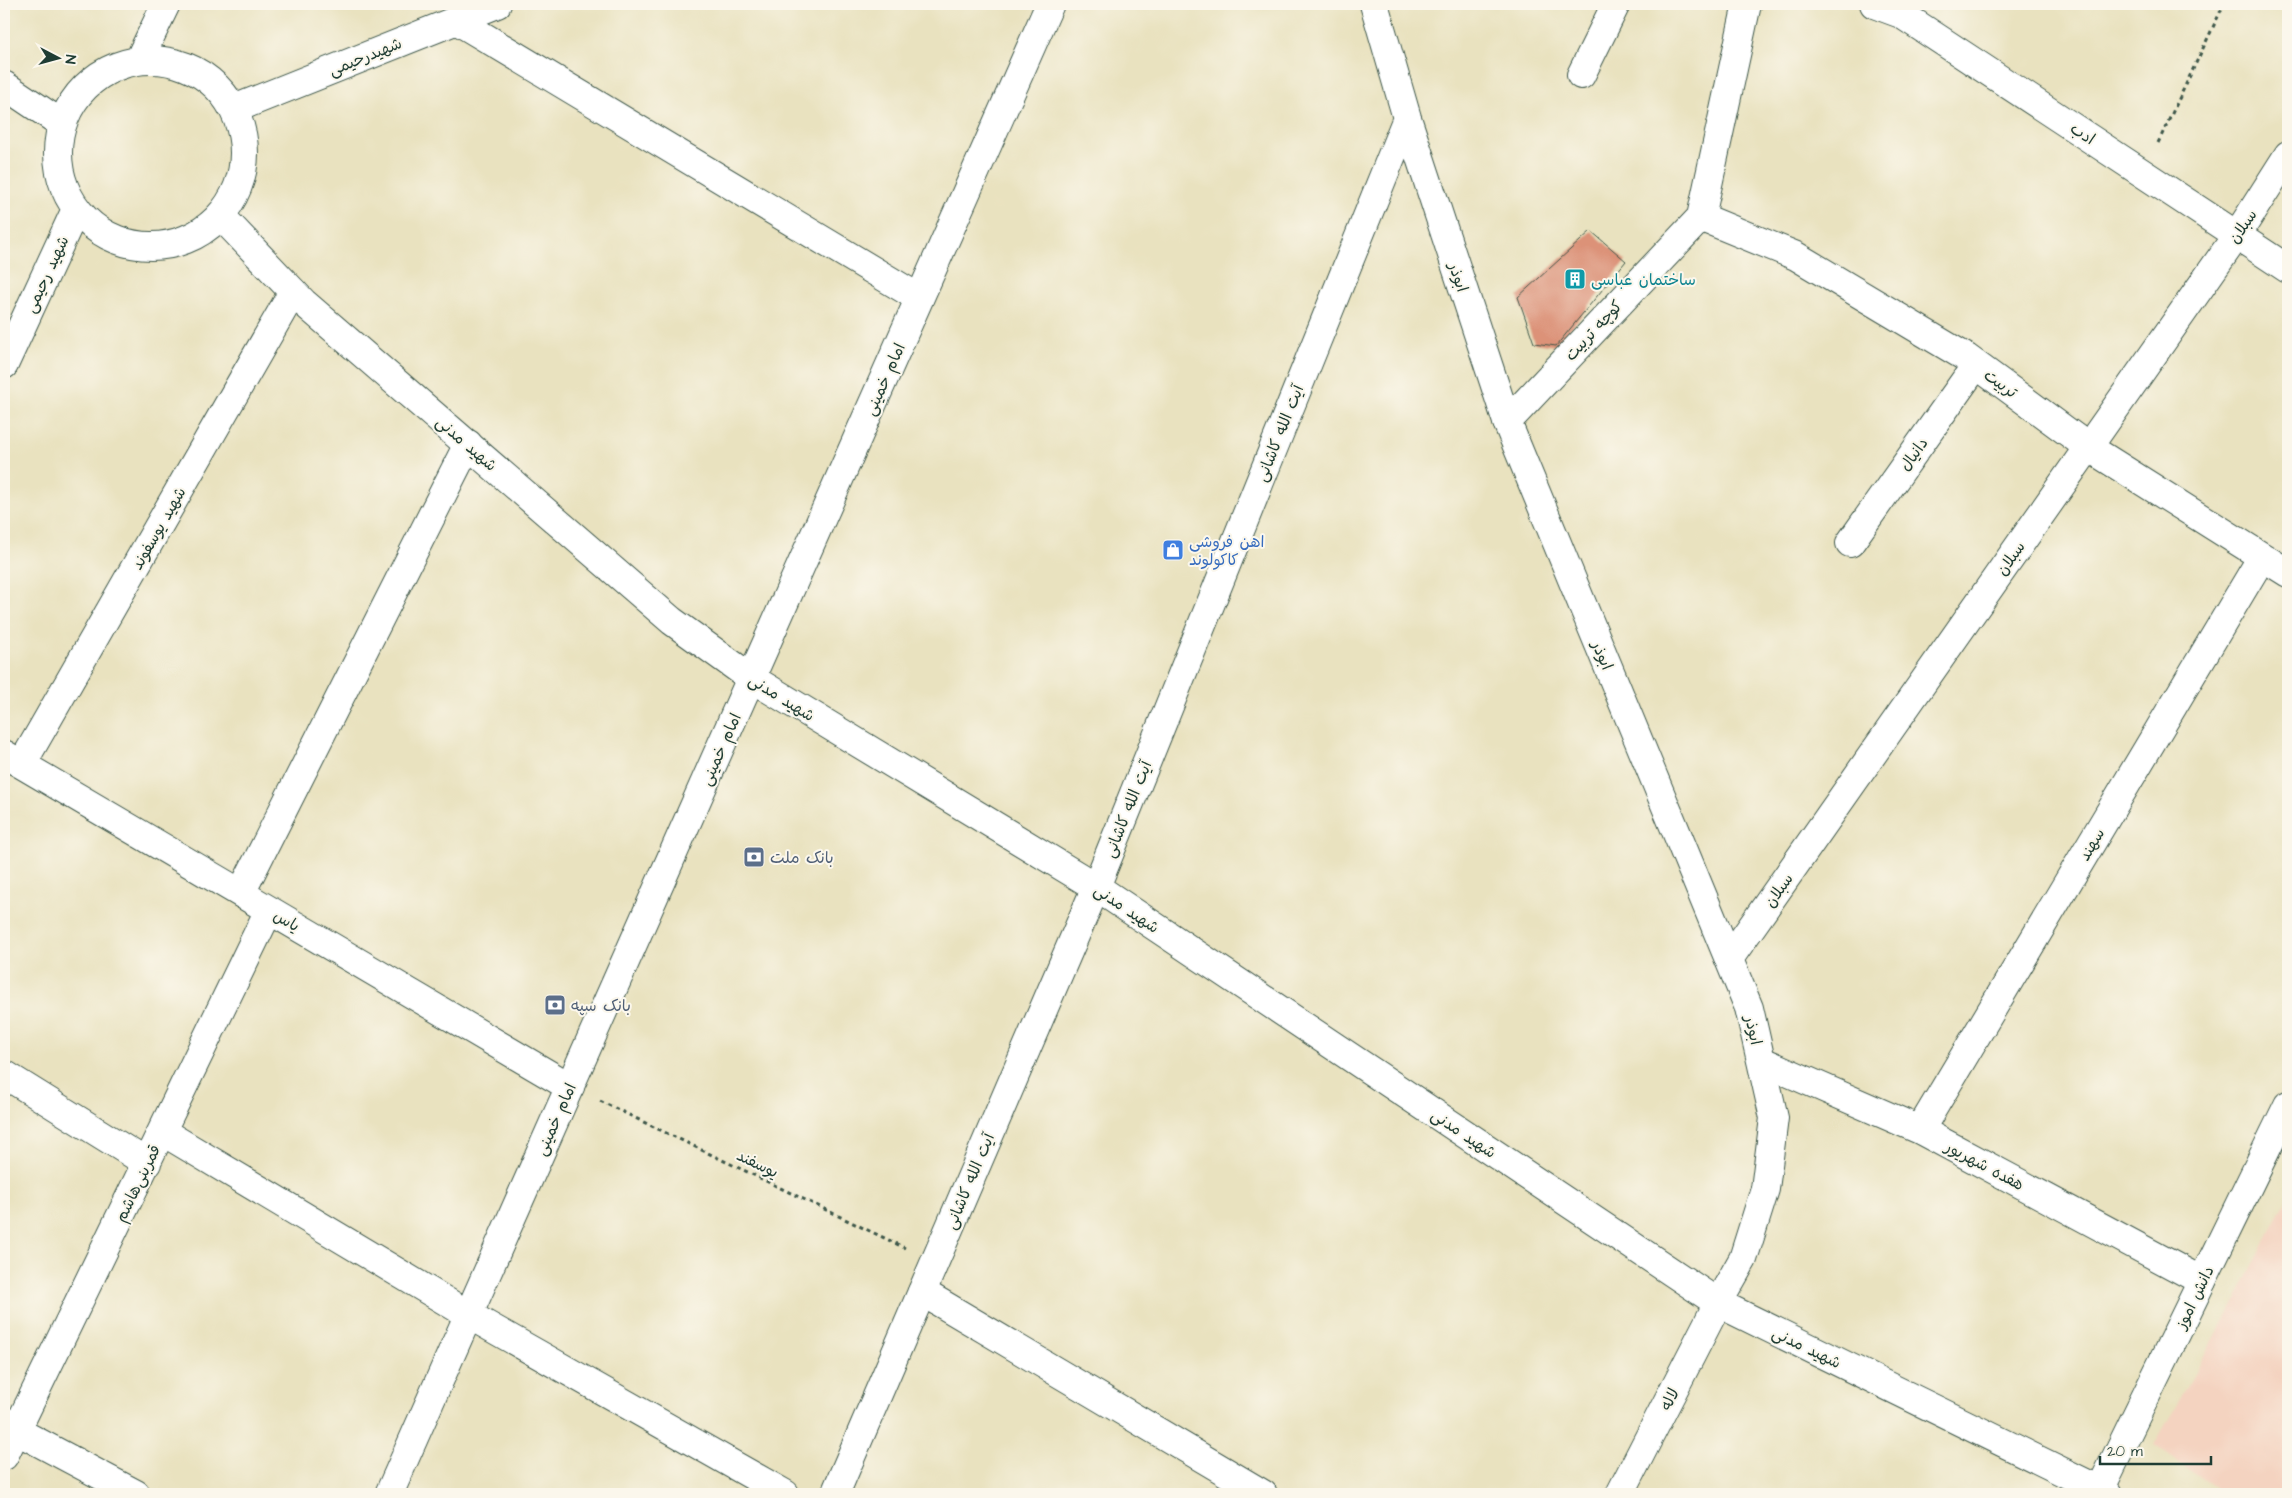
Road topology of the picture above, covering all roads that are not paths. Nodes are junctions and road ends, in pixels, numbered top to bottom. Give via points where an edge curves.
1 (166, 4) edge
2 (497, 4) edge
3 (1050, 4) edge
4 (1374, 4) edge
5 (1616, 4) edge
6 (1747, 4) edge
7 (1874, 4) edge
8 (456, 20) junction
9 (139, 60) junction
10 (1581, 74) dead end
11 (4, 84) edge
12 (234, 109) junction
13 (1407, 118) junction
14 (62, 124) junction
15 (2288, 155) edge
16 (76, 209) junction
17 (221, 216) junction
18 (1701, 217) junction
19 (2237, 235) junction
20 (2288, 269) edge
21 (293, 292) junction
22 (920, 298) junction
23 (4, 365) edge
24 (1976, 365) junction
25 (1507, 422) junction
26 (468, 444) junction
27 (2088, 447) junction
28 (1850, 543) dead end
29 (2262, 557) junction
30 (2288, 573) edge
31 (751, 678) junction
32 (13, 759) edge
33 (1096, 887) junction
34 (241, 893) junction
35 (269, 910) junction
36 (1729, 959) junction
37 (1762, 1061) junction
38 (4, 1074) edge
39 (570, 1087) junction
40 (2288, 1105) edge
41 (1920, 1130) junction
42 (162, 1132) junction
43 (147, 1163) junction
44 (2202, 1281) junction
45 (922, 1292) junction
46 (1718, 1304) junction
47 (468, 1315) junction
48 (10, 1427) edge
49 (4, 1456) edge
50 (2102, 1493) edge
51 (136, 1494) edge
52 (389, 1494) edge
53 (785, 1494) edge
54 (835, 1494) edge
55 (1263, 1494) edge
56 (1620, 1494) edge

1 - 9 street
2 - 8 street, شهیدرحیمی
3 - 22 street, امام خمینی
4 - 13 street, ابوذر
5 - 10 street
6 - 18 street
7 - 19 street, ادب via 1901,14
8 - 12 street, شهیدرحیمی
8 - 22 street
9 - 12 street via 168,61 195,70 218,87
9 - 14 street via 115,66 92,81 74,100
11 - 14 street
12 - 17 street via 244,136 244,164 237,192
13 - 25 street, ابوذر
13 - 33 street, آیت الله کاشانی
14 - 16 street via 58,154 62,183
15 - 19 street, سبلان
16 - 17 street via 95,229 120,242 147,247 175,244 200,234
16 - 23 street, شهید رحیمی
17 - 21 street, شهید مدنی
18 - 24 street, تربیت via 1796,256
18 - 25 street, کوچه تربیت
19 - 20 street, ادب
19 - 27 street, سبلان
21 - 26 street, شهید مدنی
21 - 32 street, شهید یوسفوند
22 - 31 street, امام خمینی
24 - 27 street, تربیت
24 - 28 street, دانیال
25 - 36 street, ابوذر
26 - 31 street, شهید مدنی via 672,621
26 - 34 street
27 - 29 street, تربیت
27 - 36 street, سبلان
29 - 30 street, تربیت
29 - 41 street, سهند
31 - 33 street, شهید مدنی
31 - 39 street, امام خمینی
32 - 34 street, یاس
33 - 45 street, آیت الله کاشانی
33 - 46 street, شهید مدنی
34 - 35 street, یاس
35 - 39 street, یاس
35 - 42 street, قمربنی‌هاشم
36 - 37 street, ابوذر via 1749,1008
37 - 41 street, هفده شهریور
37 - 46 street, ابوذر via 1774,1118 1765,1189 1743,1259
38 - 43 street
39 - 47 street, امام خمینی
40 - 44 street, دانش اموز
41 - 44 street, هفده شهریور
42 - 43 street, قمربنی‌هاشم
42 - 47 street
43 - 48 street, قمربنی‌هاشم
44 - 50 street, دانش اموز
45 - 54 street, آیت الله کاشانی
45 - 55 street
46 - 50 street, شهید مدنی
46 - 56 street, لاله
47 - 52 street, امام خمینی
47 - 53 street
48 - 49 street, قمربنی‌هاشم
48 - 51 street

